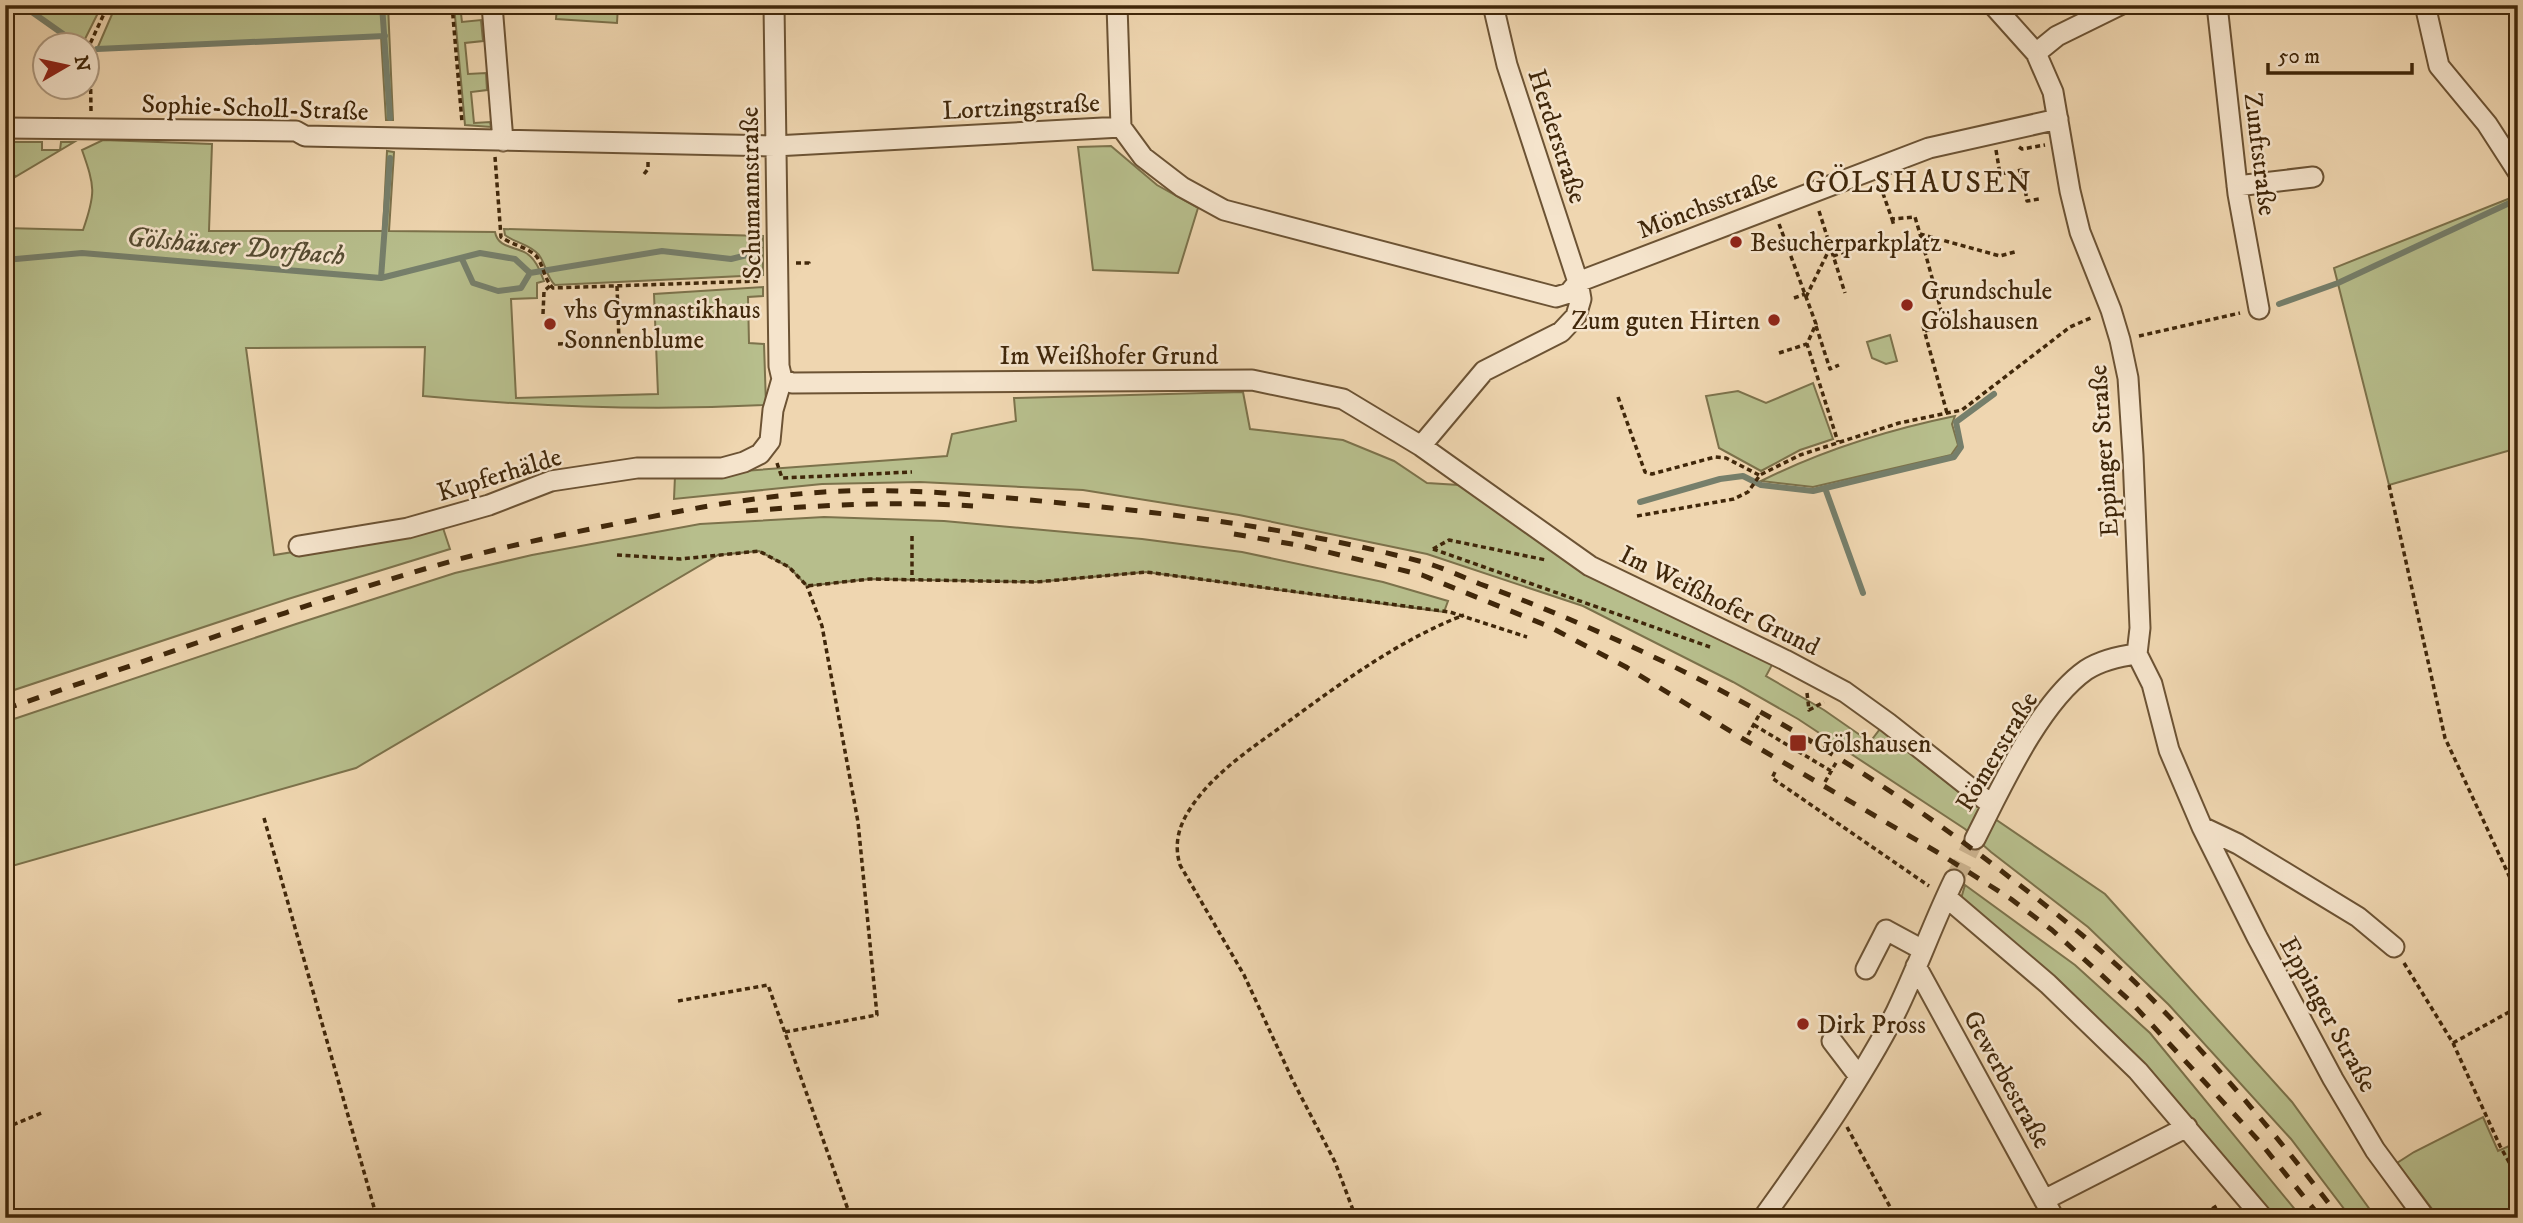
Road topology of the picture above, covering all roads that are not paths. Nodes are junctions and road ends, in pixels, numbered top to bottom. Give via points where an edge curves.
1 (492, 5) edge
2 (774, 5) edge
3 (1117, 5) edge
4 (1493, 5) edge
5 (1993, 5) edge
6 (2120, 5) edge
7 (2217, 5) edge
8 (2425, 5) edge
9 (2036, 53) junction
10 (2058, 119) junction
11 (1121, 127) junction
12 (5, 128) edge
13 (499, 145) junction
14 (775, 146) junction
15 (2518, 172) edge
16 (2314, 177) dead end
17 (2237, 186) junction
18 (1578, 282) junction
19 (2259, 309) road end
20 (782, 379) junction
21 (1421, 446) junction
22 (299, 546) dead end
23 (2137, 654) junction
24 (1992, 805) junction
25 (2202, 827) junction
26 (1975, 839) tunnel mouth
27 (2394, 947) road end
28 (1920, 958) junction
29 (1866, 969) dead end
30 (1832, 1041) dead end
31 (1858, 1075) junction
32 (2187, 1127) junction
33 (2044, 1200) junction
34 (1763, 1218) edge
35 (2054, 1218) edge
36 (2263, 1218) edge
37 (2425, 1218) edge

1 - 13 street
2 - 14 street, Schumannstraße
3 - 11 street
4 - 18 street, Herderstraße via 1507,65
5 - 9 street, Eppinger Straße
6 - 9 street via 2057,36
7 - 17 street, Zunftstraße
8 - 15 street via 2439,66 2487,124
9 - 10 street, Eppinger Straße via 2053,92
10 - 18 street, Mönchsstraße via 1928,148
10 - 23 street, Eppinger Straße via 2080,232 2111,310 2128,378 2140,628
11 - 14 street, Lortzingstraße
11 - 18 street, Lortzingstraße via 1143,157 1182,187 1224,209 1556,297 1569,293
12 - 13 street, Sophie-Scholl-Straße via 296,131 305,136
13 - 14 street, Lortzingstraße
14 - 20 street, Schumannstraße
16 - 17 street
17 - 19 street, Zunftstraße
18 - 21 street via 1581,299 1576,316 1561,332 1485,371
20 - 21 street, Im Weißhofer Grund via 792,383 1252,380 1343,399
20 - 22 street, Kupferhälde via 770,441 744,463 722,468 637,468 551,481 408,528
21 - 24 street, Im Weißhofer Grund via 1564,548 1619,581 1845,692 1866,713
23 - 24 street, Römerstraße via 2087,669 2057,698 2017,756
23 - 25 street, Eppinger Straße via 2151,684 2169,750
24 - 26 street, Römerstraße
25 - 27 street via 2358,917
25 - 37 street, Eppinger Straße via 2333,1079 2375,1150
28 - 29 street via 1886,930
28 - 31 street
28 - 32 street via 1944,888 2138,1071
28 - 33 street, Gewerbestraße
30 - 31 street
31 - 34 street
32 - 33 street
32 - 36 street
33 - 35 street, Gewerbestraße

